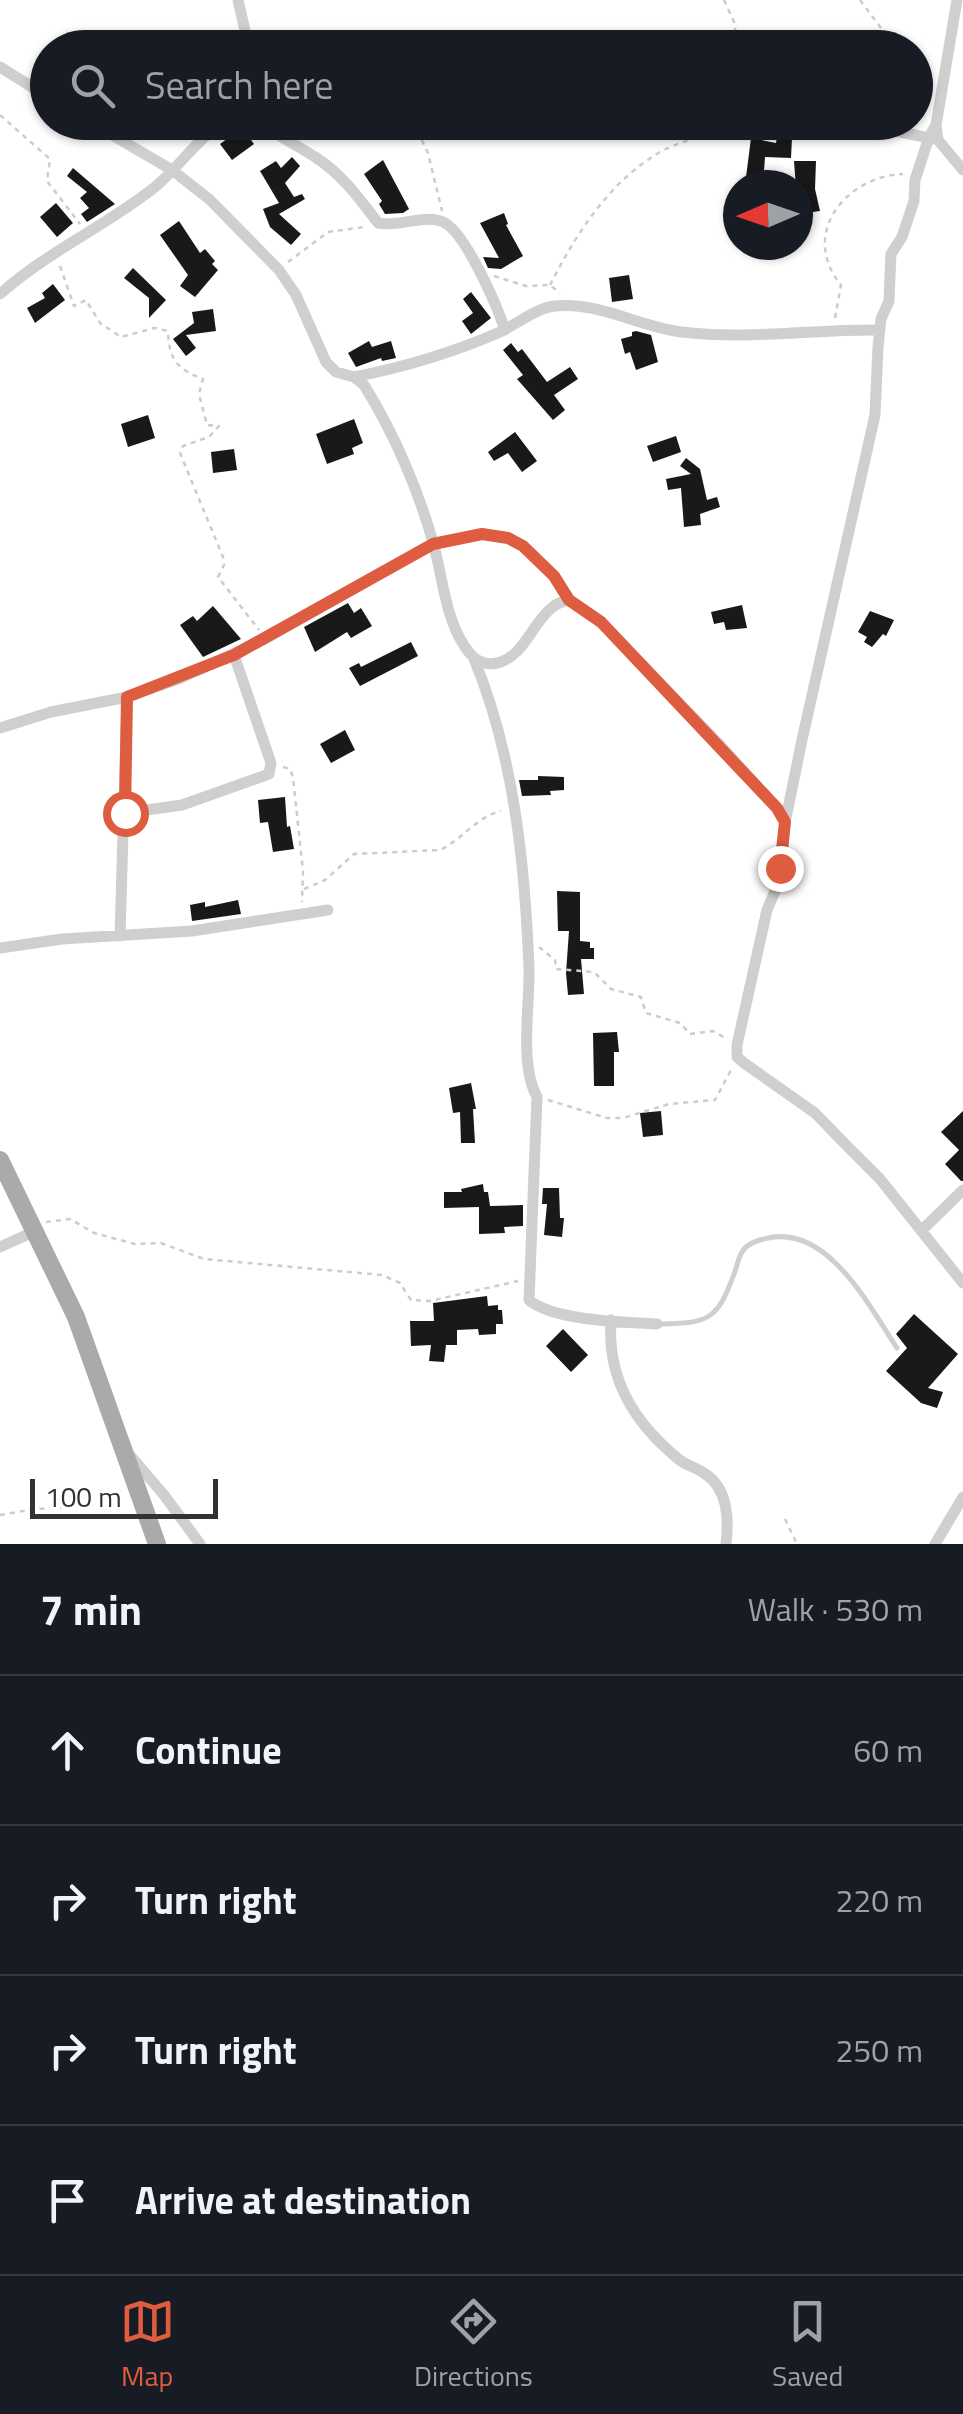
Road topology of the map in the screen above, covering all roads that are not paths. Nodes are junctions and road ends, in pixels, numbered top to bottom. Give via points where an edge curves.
1 (238, 0) edge
2 (957, 0) edge
3 (245, 30) edge
4 (0, 66) edge
5 (30, 85) edge
6 (934, 138) junction
7 (121, 140) edge
8 (199, 140) edge
9 (288, 140) edge
10 (172, 170) junction
11 (963, 170) edge
12 (0, 294) edge
13 (505, 330) junction
14 (880, 330) junction
15 (354, 376) junction
16 (433, 544) junction
17 (234, 655) junction
18 (474, 659) junction
19 (127, 697) junction
20 (0, 728) edge
21 (125, 813) junction
22 (785, 822) junction
23 (328, 910) dead end
24 (120, 936) junction
25 (0, 948) edge
26 (0, 1160) edge
27 (963, 1190) edge
28 (921, 1231) junction
29 (33, 1232) junction
30 (0, 1246) edge
31 (963, 1283) edge
32 (611, 1320) junction
33 (657, 1324) joint
34 (897, 1348) dead end
35 (126, 1451) junction
36 (963, 1496) edge
37 (157, 1544) edge
38 (200, 1544) edge
39 (726, 1544) edge
40 (935, 1544) edge

1 - 3 street
2 - 6 street
4 - 5 street
6 - 11 street
6 - 14 street via 900,242 890,254 889,301
7 - 10 street
8 - 10 street
9 - 13 street via 336,174 378,222 444,222 478,271
10 - 12 street
10 - 15 street via 280,270 326,362
13 - 14 street via 546,308 565,306 690,333
13 - 15 street via 411,366
14 - 22 street via 875,415
15 - 16 street via 374,401
16 - 17 street
16 - 18 street via 455,629
17 - 19 street
17 - 21 street via 272,768 268,774 182,805
18 - 22 street via 506,659 553,605 569,600 645,667
18 - 32 street via 500,734 521,858 529,1077 537,1096 528,1295 533,1304
19 - 20 street
19 - 21 street
21 - 24 street
22 - 28 street via 780,879 767,910 737,1051 815,1114
23 - 24 street
24 - 25 street
26 - 29 main road
27 - 28 street
28 - 31 street
29 - 30 street
29 - 35 main road via 76,1317
32 - 33 street
32 - 39 street via 610,1355 630,1404 672,1455 716,1486 728,1511
33 - 34 lane via 711,1317 727,1295 743,1249 791,1235 829,1256
35 - 37 main road
35 - 38 street
36 - 40 street

